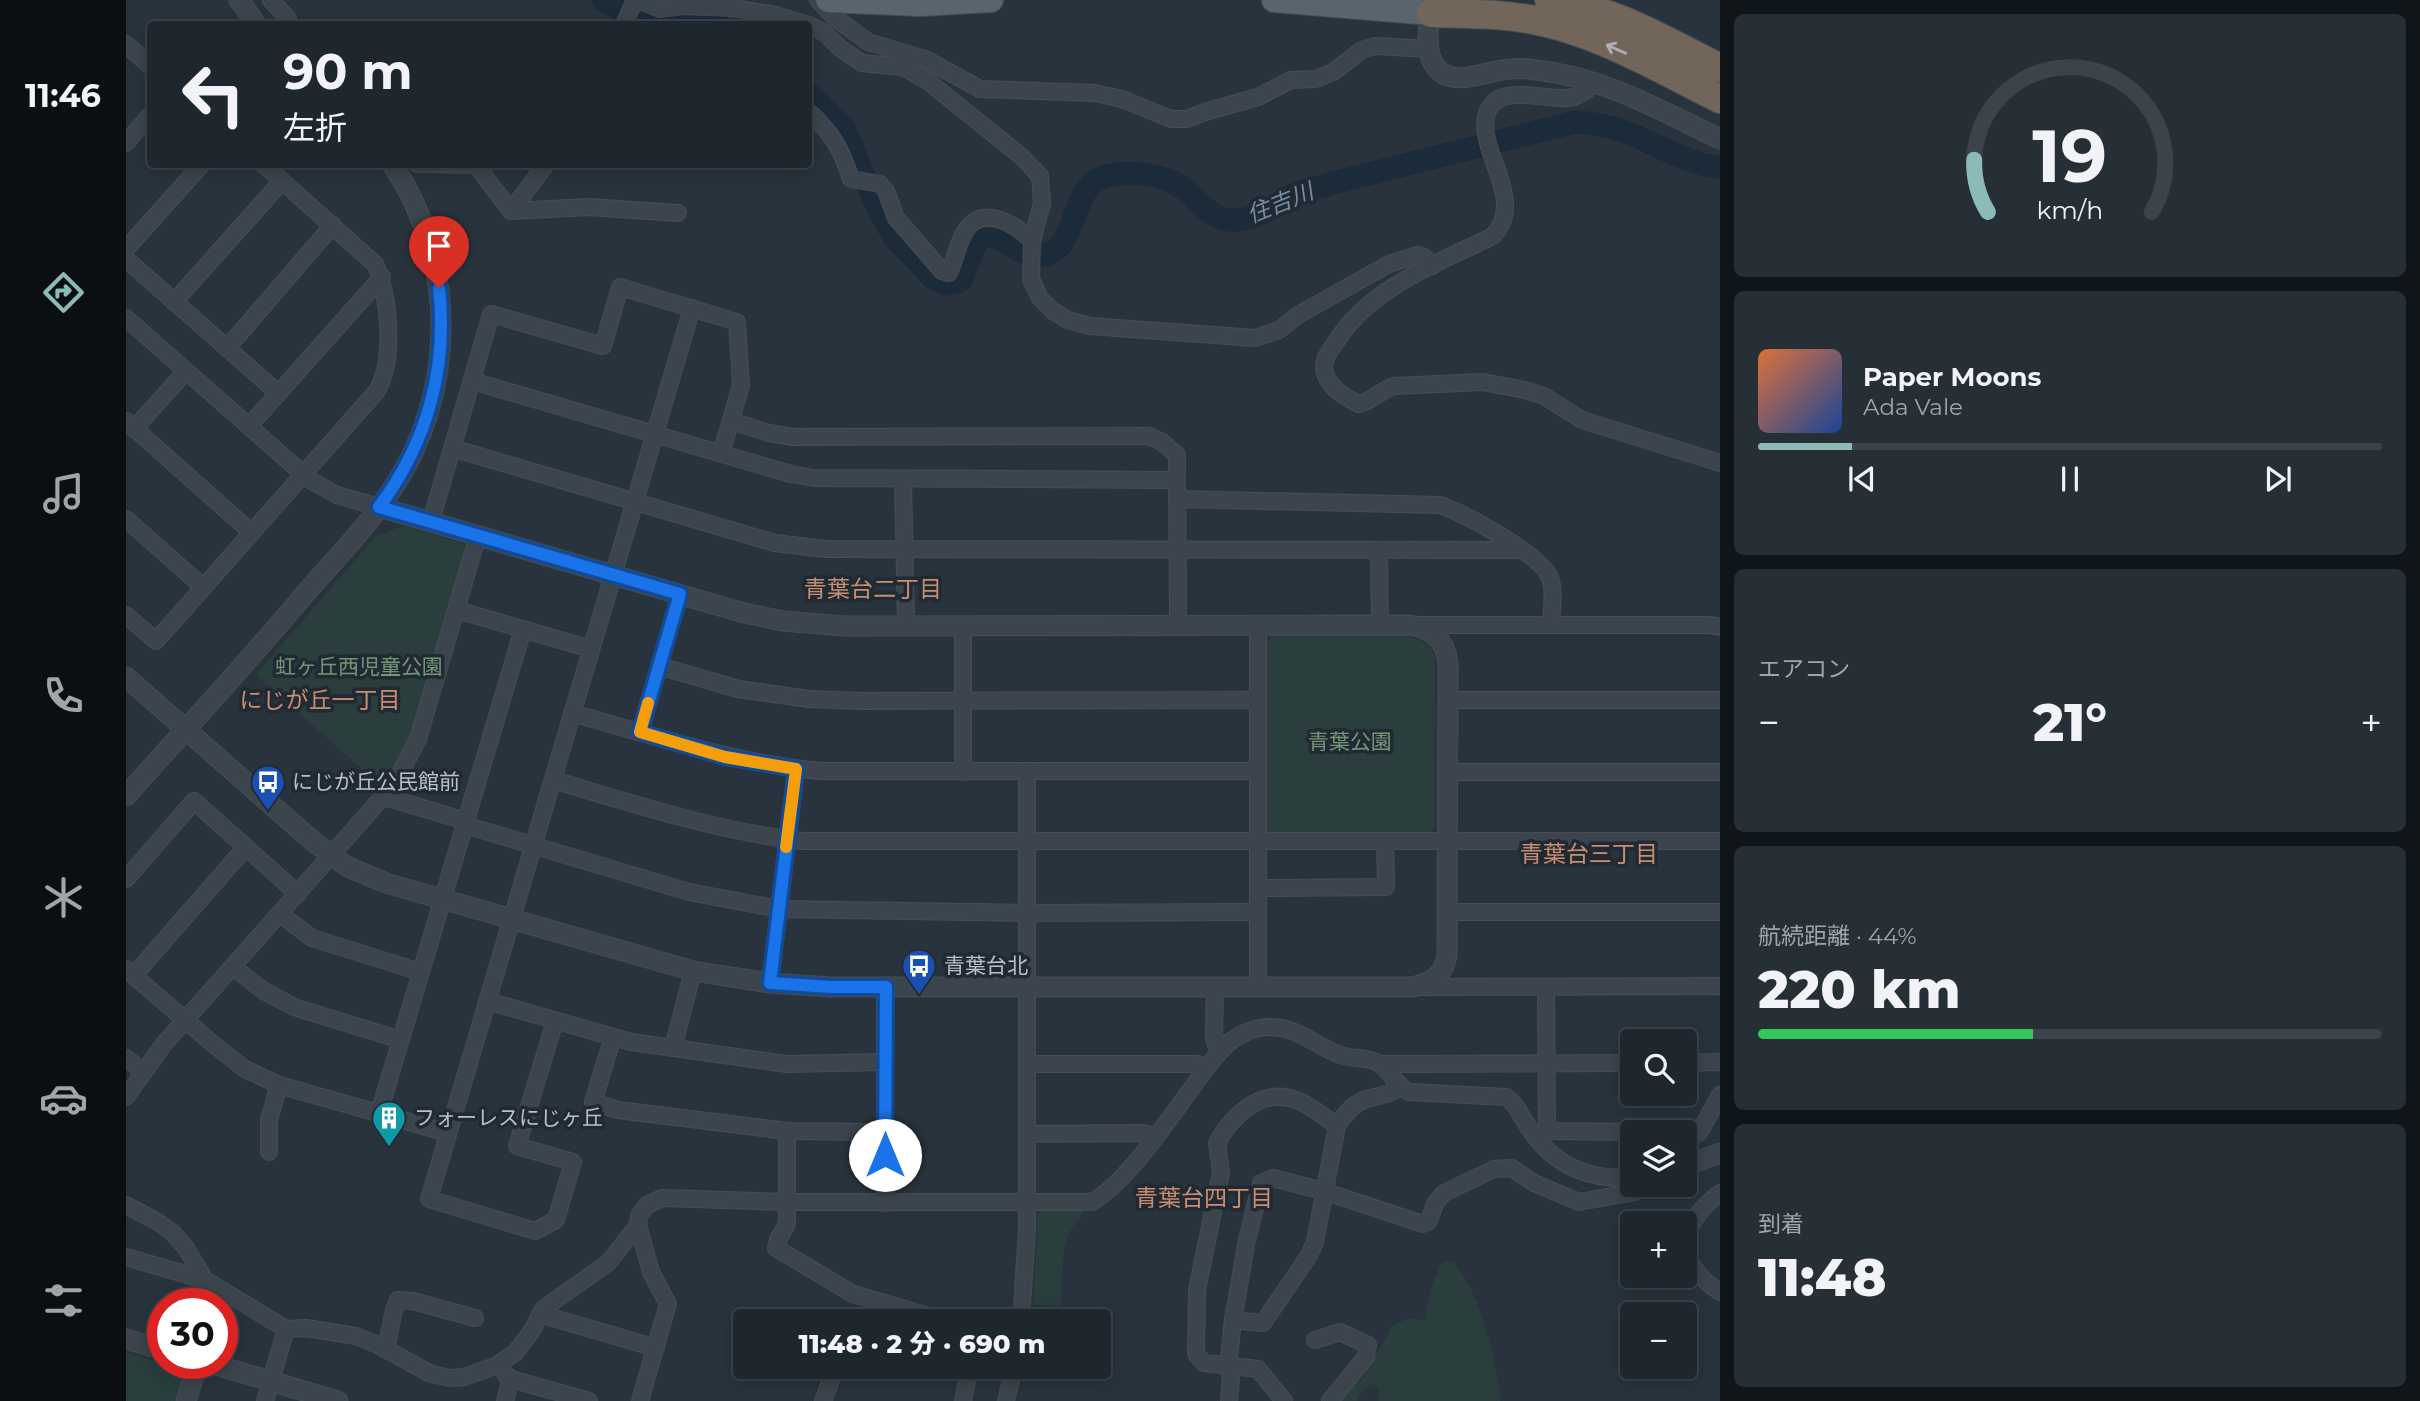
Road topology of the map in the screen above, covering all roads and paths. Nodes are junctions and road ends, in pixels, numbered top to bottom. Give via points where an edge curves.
1 (239, 0) edge
2 (271, 0) edge
3 (818, 0) edge
4 (828, 0) edge
5 (991, 0) edge
6 (1274, 0) edge
7 (1549, 0) edge
8 (635, 2) edge
9 (1432, 7) edge
10 (288, 19) dead end
11 (254, 21) edge
12 (625, 21) edge
13 (794, 21) edge
14 (812, 27) edge
15 (126, 44) edge
16 (1429, 49) junction
17 (147, 63) edge
18 (1720, 68) edge
19 (1596, 82) junction
20 (1720, 99) edge
21 (812, 115) edge
22 (147, 118) edge
23 (1720, 139) edge
24 (126, 143) edge
25 (198, 168) edge
26 (268, 168) edge
27 (395, 168) edge
28 (478, 168) edge
29 (543, 168) edge
30 (282, 181) junction
31 (511, 211) junction
32 (678, 212) dead end
33 (333, 225) junction
34 (1032, 244) junction
35 (126, 249) edge
36 (126, 260) edge
37 (1432, 266) junction
38 (382, 277) junction
39 (174, 302) junction
40 (692, 308) junction
41 (126, 318) edge
42 (227, 348) junction
43 (186, 371) junction
44 (472, 381) junction
45 (278, 393) junction
46 (731, 421) junction
47 (130, 425) edge
48 (249, 426) junction
49 (654, 434) junction
50 (452, 448) junction
51 (721, 454) junction
52 (1720, 463) edge
53 (303, 474) junction
54 (903, 479) junction
55 (1177, 480) junction
56 (1177, 499) junction
57 (635, 501) junction
58 (379, 507) junction
59 (126, 519) edge
60 (431, 522) junction
61 (252, 533) junction
62 (478, 535) junction
63 (904, 550) junction
64 (1177, 550) junction
65 (1379, 550) junction
66 (1522, 550) junction
67 (613, 575) junction
68 (203, 587) junction
69 (680, 594) junction
70 (457, 610) junction
71 (126, 615) edge
72 (1178, 625) junction
73 (1258, 625) junction
74 (1380, 625) junction
75 (1410, 625) junction
76 (1448, 625) junction
77 (1551, 625) junction
78 (906, 626) junction
79 (962, 626) junction
80 (1720, 627) edge
81 (523, 629) junction
82 (591, 649) junction
83 (1448, 663) junction
84 (659, 666) junction
85 (126, 677) edge
86 (1258, 700) junction
87 (1448, 700) junction
88 (1720, 700) edge
89 (963, 701) junction
90 (572, 712) junction
91 (186, 729) junction
92 (640, 732) junction
93 (796, 769) junction
94 (1258, 771) junction
95 (963, 772) junction
96 (1027, 772) junction
97 (1447, 772) junction
98 (1720, 772) edge
99 (553, 779) junction
100 (126, 796) edge
101 (385, 797) junction
102 (465, 823) junction
103 (787, 839) junction
104 (1027, 841) junction
105 (1258, 841) junction
106 (1385, 841) junction
107 (1447, 841) junction
108 (1720, 841) edge
109 (533, 845) junction
110 (246, 847) junction
111 (332, 856) junction
112 (126, 879) edge
113 (1258, 888) junction
114 (298, 894) junction
115 (443, 899) junction
116 (779, 909) junction
117 (1258, 912) junction
118 (1447, 912) junction
119 (1720, 912) edge
120 (1027, 913) junction
121 (280, 914) junction
122 (512, 919) junction
123 (1447, 956) junction
124 (233, 967) junction
125 (693, 971) junction
126 (130, 972) edge
127 (421, 972) junction
128 (770, 983) junction
129 (1546, 986) junction
130 (1720, 986) edge
131 (886, 987) junction
132 (1027, 987) junction
133 (1215, 987) junction
134 (1258, 987) junction
135 (1413, 987) junction
136 (1447, 987) junction
137 (488, 1001) junction
138 (186, 1020) junction
139 (555, 1021) junction
140 (613, 1037) junction
141 (401, 1040) junction
142 (673, 1048) junction
143 (1219, 1052) junction
144 (126, 1058) edge
145 (885, 1062) junction
146 (1720, 1062) edge
147 (1620, 1063) edge
148 (1697, 1063) edge
149 (1027, 1064) junction
150 (1380, 1064) junction
151 (1547, 1064) junction
152 (1207, 1067) junction
153 (144, 1072) junction
154 (279, 1085) junction
155 (1399, 1087) junction
156 (1720, 1095) edge
157 (126, 1097) edge
158 (379, 1114) junction
159 (1337, 1126) junction
160 (787, 1132) junction
161 (885, 1132) junction
162 (1620, 1132) edge
163 (449, 1133) junction
164 (1697, 1133) edge
165 (1027, 1134) junction
166 (1155, 1136) junction
167 (269, 1152) dead end
168 (1720, 1153) edge
169 (1697, 1162) edge
170 (1620, 1178) edge
171 (1323, 1191) junction
172 (1720, 1193) edge
173 (1620, 1195) edge
174 (786, 1202) junction
175 (1026, 1202) junction
176 (885, 1203) junction
177 (126, 1205) edge
178 (638, 1225) junction
179 (126, 1257) edge
180 (205, 1280) junction
181 (1720, 1292) edge
182 (904, 1309) edge
183 (1022, 1309) edge
184 (540, 1314) junction
185 (475, 1318) dead end
186 (1233, 1320) junction
187 (286, 1329) junction
188 (126, 1339) edge
189 (1315, 1340) dead end
190 (147, 1345) edge
191 (656, 1348) junction
192 (386, 1349) junction
193 (495, 1366) junction
194 (1228, 1366) junction
195 (238, 1371) edge
196 (193, 1379) edge
197 (511, 1379) junction
198 (833, 1379) edge
199 (968, 1379) edge
200 (1011, 1379) edge
201 (271, 1381) junction
202 (827, 1400) edge
203 (186, 1401) edge
204 (265, 1401) edge
205 (338, 1401) edge
206 (505, 1401) edge
207 (589, 1401) edge
208 (640, 1401) edge
209 (964, 1401) edge
210 (1006, 1401) edge
211 (1228, 1401) edge
212 (1284, 1401) edge
213 (1330, 1401) edge

1 - 11 street
2 - 10 street
3 - 16 street via 868,41 925,59 980,89 1095,93 1171,119 1187,119 1258,97 1291,80 1317,79 1375,46
4 - 5 main road via 920,4
6 - 9 main road
7 - 18 highway via 1626,19
8 - 12 street
8 - 13 street via 660,9 734,8
9 - 16 street
20 -> 9 highway via 1578,33 1538,21
14 - 34 street via 862,63 903,67 929,82 1022,157 1040,176 1042,204
15 - 17 street
16 - 19 street via 1436,68 1450,76 1520,68
19 - 23 street
19 - 37 street via 1573,97 1519,94 1491,105 1489,144 1507,206 1503,226 1493,236
21 - 34 street via 842,151 851,178 880,184 907,233 942,271 949,272 963,236 982,218 1008,223
22 - 24 street
25 - 35 street
26 - 30 street
27 - 58 street via 430,246 442,338 437,383 424,426 401,475
28 - 31 street
29 - 31 street
30 - 33 street
30 - 39 street
31 - 32 street via 589,207
33 - 38 street via 375,264
33 - 42 street
34 - 37 street via 1031,279 1040,298 1068,320 1090,326 1255,338 1279,330 1389,264 1417,255
36 - 39 street
37 - 52 street via 1388,289 1347,324 1324,367 1330,384 1343,396 1359,404 1394,386 1483,382 1544,396 1582,420
38 - 45 street
38 - 53 street via 388,337 379,387
39 - 42 street
40 - 44 street via 620,287 603,346 491,314
40 - 46 street via 737,322 741,385
40 - 49 street
41 - 43 street
42 - 45 street
43 - 47 street
43 - 48 street
44 - 49 street
44 - 50 street
45 - 48 street
46 - 51 street
46 - 55 street via 793,437 1149,436 1177,455
47 - 61 street
48 - 53 street
49 - 51 street
49 - 57 street
50 - 57 street
50 - 60 street
51 - 54 street via 814,478
53 - 58 street via 326,490
53 - 61 street
54 - 55 street
54 - 63 street
55 - 56 street
56 - 64 street
56 - 66 street via 1440,505
57 - 63 street via 775,543
57 - 67 street
58 - 60 street
58 - 91 street
59 - 68 street
60 - 62 street
61 - 68 street
62 - 67 street
62 - 70 street
63 - 64 street
63 - 78 street
64 - 65 street
64 - 72 street
65 - 66 street
65 - 74 street
66 - 77 street via 1552,582
67 - 69 street
67 - 82 street
68 - 71 street via 156,641
69 - 78 street via 783,621
69 - 84 street
70 - 81 street
70 - 101 street via 418,739
72 - 73 street
72 - 79 street
73 - 74 street
73 - 86 street
74 - 75 street
75 - 76 street
75 - 83 street via 1435,634
76 - 77 street
76 - 83 street
77 - 80 street
78 - 79 street
79 - 89 street
81 - 82 street
81 - 102 street
82 - 90 street
83 - 87 street
84 - 89 street via 738,689 809,699
84 - 92 street
85 - 91 street
86 - 89 street
86 - 94 street
87 - 88 street
87 - 97 street
89 - 95 street
90 - 92 street
90 - 99 street
91 - 100 street
91 - 111 street
92 - 93 street via 725,757
93 - 95 street
93 - 103 street
94 - 96 street
94 - 105 street
95 - 96 street
96 - 104 street
97 - 98 street
97 - 107 street
99 - 103 street via 691,820
99 - 109 street
101 - 102 street
101 - 111 street
102 - 109 street
102 - 115 street
103 - 104 street
103 - 116 street
104 - 105 street
104 - 120 street
105 - 106 street
105 - 113 street
106 - 107 street
106 - 113 street via 1386,887
107 - 108 street
107 - 118 street
109 - 116 street via 689,892
109 - 122 street
110 - 112 street via 194,801
110 - 114 street
110 - 126 street
111 - 114 street
111 - 115 street via 366,876
113 - 117 street
114 - 121 street
115 - 122 street
115 - 127 street
116 - 120 street
116 - 128 street
117 - 120 street
117 - 134 street
118 - 119 street
118 - 123 street
120 - 132 street
121 - 124 street
121 - 127 street via 330,946
122 - 125 street
122 - 137 street
123 - 135 street via 1438,976
123 - 136 street
124 - 138 street
124 - 141 street via 294,1007
125 - 128 street
125 - 142 street
126 - 138 street
127 - 141 street
128 - 131 street
129 - 130 street
129 - 136 street
129 - 151 street
131 - 132 street
131 - 145 street
132 - 133 street
132 - 149 street
133 - 134 street
133 - 143 street via 1214,1040
134 - 135 street
135 - 136 street
137 - 139 street
137 - 163 street
138 - 153 street
138 - 154 street via 245,1069
139 - 140 street
139 - 163 street via 517,1146 573,1162 556,1220 535,1231 429,1199
140 - 142 street
140 - 160 street via 593,1102 618,1110
141 - 158 street
142 - 145 street via 787,1064
143 - 150 street via 1239,1036 1269,1027 1297,1032 1343,1056
143 - 152 street
144 - 153 street
145 - 161 street
146 - 148 street
147 - 151 street
149 - 152 street via 1198,1063
149 - 165 street
150 - 151 street
150 - 155 street
151 - 162 street via 1547,1131
152 - 166 street
153 - 157 street
154 - 158 street
154 - 167 street via 269,1120
155 - 159 street via 1387,1096 1359,1103
155 - 170 street via 1415,1094 1506,1097 1538,1142 1564,1165 1595,1177
156 - 164 street
158 - 163 street
159 - 171 street
159 - 194 street via 1299,1101 1276,1096 1250,1105 1217,1143 1221,1173 1197,1290 1196,1353 1204,1363
160 - 161 street
160 - 174 street
161 - 176 street
165 - 166 street
165 - 175 street
166 - 175 street via 1093,1202
168 - 169 street
171 - 173 street via 1423,1224 1444,1193 1494,1169 1512,1168 1579,1202
171 - 186 street via 1315,1242 1263,1323
171 - 186 street via 1273,1178 1261,1183
172 - 181 street via 1689,1229 1686,1251 1702,1279
174 - 176 street
174 - 178 street via 662,1198 647,1205
174 - 182 street via 787,1224 776,1248 853,1294
175 - 176 street
175 - 183 street
177 - 180 street via 173,1233
178 - 184 street via 608,1263
178 - 191 street via 650,1272 668,1304
179 - 180 street
180 - 187 street
184 - 191 street
184 - 193 street via 515,1353
185 - 192 street via 398,1300
186 - 194 street
187 - 192 street via 344,1333
187 - 201 street
188 - 190 street
189 - 213 street via 1339,1332 1368,1345 1366,1357
191 - 208 street
192 - 193 street via 441,1377 464,1377
193 - 197 street
194 - 211 street
194 - 212 street via 1258,1369
195 - 201 street
196 - 203 street
197 - 206 street
197 - 207 street
198 - 202 street
199 - 209 street
200 - 210 street
201 - 204 street
201 - 205 street

